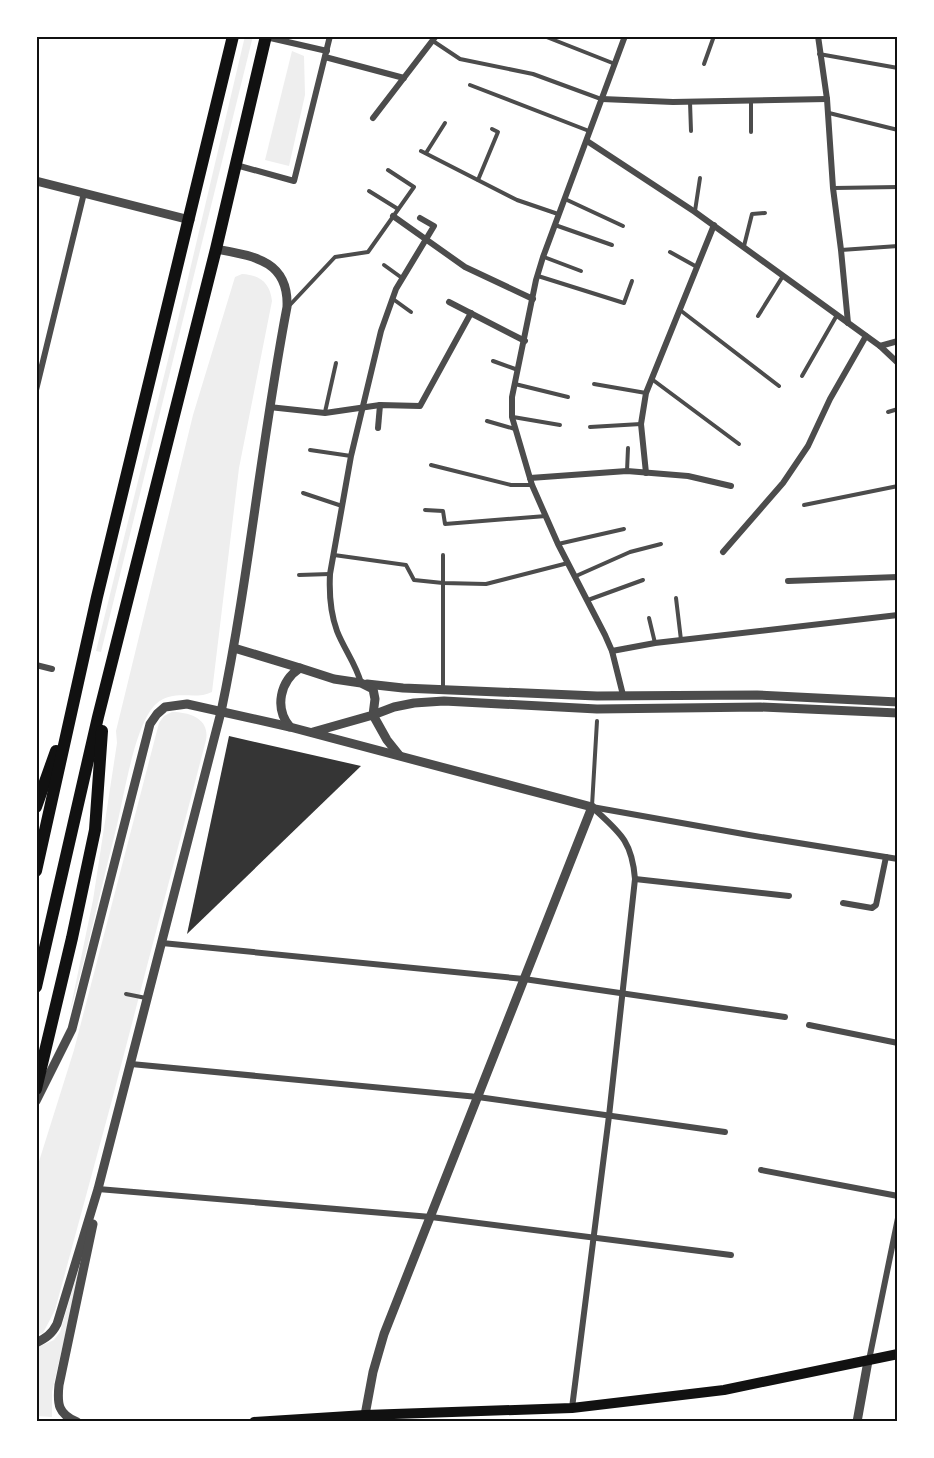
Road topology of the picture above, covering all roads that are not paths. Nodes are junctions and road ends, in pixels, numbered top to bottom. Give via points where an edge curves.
1 (233, 36) edge
2 (266, 36) edge
3 (330, 36) edge
4 (544, 36) edge
5 (625, 36) edge
6 (714, 36) edge
7 (818, 36) edge
8 (434, 38) edge
9 (326, 54) junction
10 (819, 54) junction
11 (615, 64) junction
12 (704, 64) dead end
13 (898, 68) edge
14 (404, 78) junction
15 (470, 85) dead end
16 (602, 99) junction
17 (827, 99) junction
18 (751, 101) junction
19 (690, 102) junction
20 (828, 113) junction
21 (373, 118) dead end
22 (445, 123) dead end
23 (492, 129) dead end
24 (898, 130) edge
25 (590, 131) junction
26 (691, 131) dead end
27 (751, 132) dead end
28 (587, 141) junction
29 (421, 151) dead end
30 (426, 153) junction
31 (236, 165) junction
32 (388, 170) dead end
33 (700, 178) dead end
34 (478, 180) junction
35 (36, 181) edge
36 (898, 187) edge
37 (833, 188) junction
38 (369, 191) dead end
39 (84, 194) junction
40 (565, 198) junction
41 (398, 209) junction
42 (695, 212) junction
43 (765, 213) dead end
44 (558, 214) junction
45 (393, 216) junction
46 (420, 218) dead end
47 (190, 220) junction
48 (555, 225) junction
49 (714, 225) junction
50 (623, 226) dead end
51 (425, 238) junction
52 (612, 245) dead end
53 (898, 246) edge
54 (744, 247) junction
55 (216, 249) junction
56 (841, 250) junction
57 (670, 252) dead end
58 (543, 256) junction
59 (384, 265) dead end
60 (698, 268) junction
61 (581, 271) dead end
62 (538, 276) junction
63 (783, 276) junction
64 (402, 278) junction
65 (632, 280) dead end
66 (392, 299) junction
67 (533, 299) junction
68 (449, 302) dead end
69 (287, 307) junction
70 (680, 310) junction
71 (411, 312) dead end
72 (471, 313) junction
73 (837, 315) junction
74 (758, 316) dead end
75 (848, 323) junction
76 (866, 336) junction
77 (525, 341) junction
78 (898, 341) edge
79 (880, 346) junction
80 (493, 361) dead end
81 (336, 363) dead end
82 (898, 363) edge
83 (518, 370) junction
84 (802, 376) dead end
85 (653, 380) junction
86 (515, 384) junction
87 (594, 384) dead end
88 (779, 386) dead end
89 (36, 390) edge
90 (646, 393) junction
91 (568, 397) dead end
92 (380, 405) junction
93 (269, 407) junction
94 (361, 408) junction
95 (898, 409) edge
96 (888, 412) dead end
97 (325, 413) junction
98 (512, 417) junction
99 (488, 422) dead end
100 (641, 424) junction
101 (560, 425) dead end
102 (590, 427) dead end
103 (378, 428) dead end
104 (515, 430) junction
105 (739, 444) dead end
106 (628, 448) dead end
107 (310, 450) dead end
108 (351, 456) junction
109 (431, 465) dead end
110 (627, 471) junction
111 (646, 473) junction
112 (531, 482) junction
113 (731, 486) dead end
114 (898, 486) edge
115 (303, 493) dead end
116 (804, 505) dead end
117 (343, 506) junction
118 (425, 510) dead end
119 (547, 516) junction
120 (624, 529) dead end
121 (558, 544) junction
122 (661, 544) dead end
123 (723, 552) dead end
124 (334, 555) junction
125 (442, 555) dead end
126 (569, 563) junction
127 (330, 574) junction
128 (299, 575) dead end
129 (576, 576) junction
130 (898, 577) edge
131 (643, 579) dead end
132 (788, 581) dead end
133 (443, 583) junction
134 (676, 598) dead end
135 (588, 600) junction
136 (898, 615) edge
137 (649, 618) dead end
138 (681, 640) junction
139 (655, 643) junction
140 (234, 648) junction
141 (612, 651) junction
142 (36, 665) edge
143 (300, 668) junction
144 (52, 669) dead end
145 (361, 683) junction
146 (443, 689) junction
147 (623, 695) junction
148 (104, 699) junction
149 (898, 702) edge
150 (71, 711) junction
151 (221, 712) junction
152 (898, 713) edge
153 (373, 715) junction
154 (597, 721) dead end
155 (290, 727) junction
156 (313, 732) junction
157 (399, 755) junction
158 (36, 807) edge
159 (592, 807) junction
160 (886, 857) junction
161 (898, 859) edge
162 (36, 871) edge
163 (635, 879) junction
164 (789, 896) dead end
165 (843, 903) dead end
166 (162, 943) junction
167 (524, 979) junction
168 (36, 987) edge
169 (126, 994) dead end
170 (623, 995) junction
171 (148, 998) junction
172 (785, 1017) dead end
173 (809, 1024) dead end
174 (898, 1042) edge
175 (131, 1064) junction
176 (36, 1089) edge
177 (478, 1097) junction
178 (36, 1101) edge
179 (609, 1116) junction
180 (725, 1132) dead end
181 (761, 1170) dead end
182 (98, 1189) junction
183 (898, 1196) edge
184 (431, 1217) junction
185 (898, 1218) edge
186 (594, 1238) junction
187 (731, 1255) dead end
188 (36, 1343) edge
189 (898, 1354) edge
190 (868, 1361) junction
191 (572, 1408) junction
192 (365, 1418) edge
193 (77, 1422) edge
194 (254, 1422) edge
195 (857, 1422) edge

1 - 47 main road
2 - 9 street
2 - 31 main road
3 - 9 street
4 - 11 lane
5 - 11 street
6 - 12 lane
7 - 10 street
8 - 14 street
8 - 16 lane via 460,59 533,74
9 - 14 street
9 - 31 street via 294,181
10 - 13 lane
10 - 17 street
11 - 16 street
14 - 21 street
15 - 25 lane
16 - 19 street
16 - 25 street
17 - 18 street
17 - 20 street
18 - 19 street
18 - 27 lane
19 - 26 lane
20 - 24 lane
20 - 37 street
22 - 30 lane
23 - 34 lane via 498,132
25 - 28 street
28 - 40 street
28 - 42 street
29 - 30 lane
30 - 34 lane
31 - 55 main road
32 - 41 lane via 414,187
33 - 42 lane
34 - 44 lane via 517,200
35 - 39 street
36 - 37 lane
37 - 56 street
38 - 41 lane
39 - 47 street
39 - 89 street
40 - 44 street
40 - 50 lane
41 - 45 lane
42 - 49 street
43 - 54 lane via 752,214
44 - 48 street
45 - 51 street
45 - 69 lane via 368,252 335,257
46 - 51 street via 434,226
47 - 150 main road
48 - 52 lane
48 - 58 street
49 - 54 street
49 - 60 street
51 - 64 street
51 - 67 street via 465,267
53 - 56 lane
54 - 63 street
55 - 69 street via 252,256 274,268 285,282
55 - 148 main road
56 - 75 street
57 - 60 lane
58 - 61 lane
58 - 62 street
59 - 64 lane
60 - 70 street
62 - 65 lane via 624,303
62 - 67 street
63 - 73 street
63 - 74 lane
64 - 66 street
66 - 71 lane
66 - 94 street
67 - 77 street
68 - 72 street
69 - 93 street
70 - 85 street
70 - 88 lane
72 - 77 street
72 - 92 street via 420,406
73 - 75 street
73 - 84 lane
75 - 76 street
76 - 79 street
76 - 123 street via 808,446 783,483
77 - 83 street
78 - 79 street
79 - 82 street
80 - 83 lane
81 - 97 lane
83 - 86 street
85 - 90 street
85 - 105 lane
86 - 91 lane
86 - 98 street
87 - 90 lane
90 - 100 street
92 - 94 street
92 - 103 street
93 - 97 street
93 - 140 street
94 - 97 street
94 - 108 street
95 - 96 lane
98 - 101 lane
98 - 104 street
99 - 104 lane
100 - 102 lane
100 - 111 street
104 - 112 street
106 - 110 lane
107 - 108 lane
108 - 117 street
109 - 112 lane via 511,485
110 - 111 street
110 - 112 street
111 - 113 street via 688,476
112 - 119 street
114 - 116 lane
115 - 117 lane
117 - 124 street
118 - 119 lane via 443,511 445,524
119 - 121 street
120 - 121 lane
121 - 126 street
122 - 129 lane via 630,552
124 - 127 street
124 - 133 lane via 406,565 414,579
125 - 133 lane
126 - 129 street
126 - 133 lane via 486,584
127 - 128 lane
127 - 145 street via 331,611
129 - 135 street
130 - 132 street
131 - 135 lane
133 - 146 lane
134 - 138 lane
135 - 141 street
136 - 138 street
137 - 139 lane
138 - 139 street
139 - 141 street
140 - 143 street
140 - 151 street
141 - 147 street
142 - 144 street
143 - 145 street
143 - 155 street via 290,675 284,687 282,713
145 - 146 street
145 - 153 street via 375,694
146 - 147 street
147 - 149 street via 757,695
148 - 168 main road
148 - 176 main road via 94,830
150 - 158 main road
150 - 162 main road
151 - 155 street
151 - 166 street
151 - 178 street via 176,704 165,707 150,724 72,1029
152 - 153 street via 760,707 597,709 444,702 404,705
153 - 156 street
153 - 157 street
154 - 159 lane
155 - 156 street
156 - 157 street
157 - 159 street
159 - 160 street
159 - 163 street via 630,848
159 - 167 street
160 - 161 street
160 - 165 street via 876,905 867,908
163 - 164 street
163 - 170 street
166 - 167 street
166 - 171 street
167 - 170 street
167 - 177 street
169 - 171 lane
170 - 172 street
170 - 179 street
171 - 175 street
173 - 174 street
175 - 177 street
175 - 182 street
177 - 179 street
177 - 184 street
179 - 180 street
179 - 186 street
181 - 183 street
182 - 184 street
182 - 188 street via 57,1324
182 - 193 street via 57,1401 62,1412
184 - 186 street
184 - 192 street via 384,1334
185 - 190 street
186 - 187 street
186 - 191 street
189 - 190 main road
190 - 191 main road via 724,1390
190 - 195 street
191 - 192 main road
192 - 194 main road

